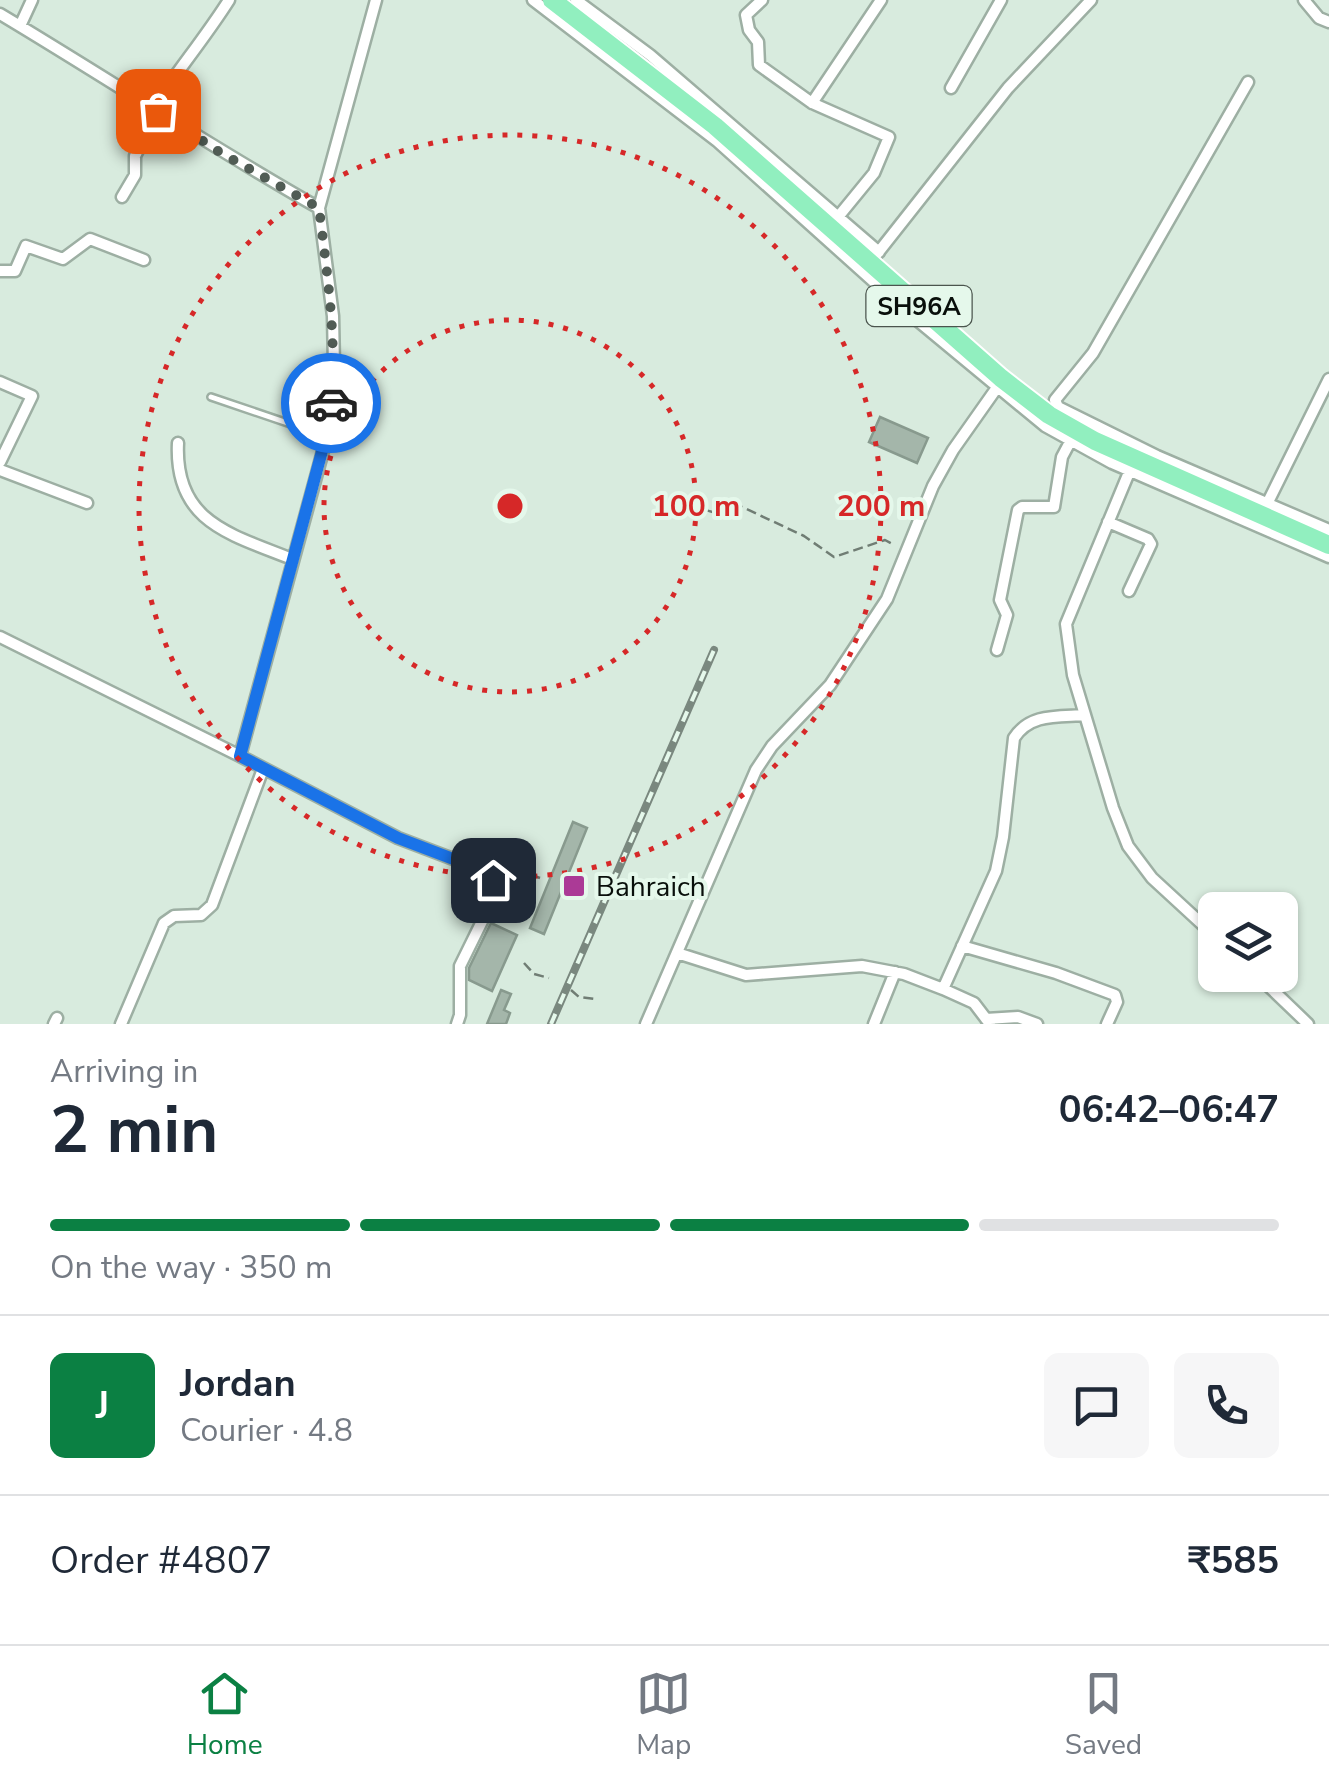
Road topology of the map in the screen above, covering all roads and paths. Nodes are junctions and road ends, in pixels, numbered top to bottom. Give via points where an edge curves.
1 (32, 0) edge
2 (229, 0) edge
3 (376, 0) edge
4 (532, 0) edge
5 (552, 0) edge
6 (576, 0) edge
7 (762, 0) edge
8 (880, 0) edge
9 (1001, 0) edge
10 (1091, 0) edge
11 (1304, 0) edge
12 (0, 14) edge
13 (1329, 22) edge
14 (20, 26) junction
15 (1248, 82) dead end
16 (950, 88) dead end
17 (812, 103) junction
18 (156, 110) junction
19 (122, 196) dead end
20 (319, 208) junction
21 (838, 217) junction
22 (878, 252) junction
23 (144, 260) dead end
24 (863, 270) junction
25 (0, 271) edge
26 (1329, 379) edge
27 (0, 382) edge
28 (996, 389) junction
29 (210, 398) dead end
30 (326, 436) junction
31 (1070, 442) junction
32 (178, 443) dead end
33 (0, 462) edge
34 (0, 470) edge
35 (1130, 470) junction
36 (678, 502) dead end
37 (87, 504) dead end
38 (1267, 504) junction
39 (1108, 522) junction
40 (1329, 530) edge
41 (1329, 545) edge
42 (907, 552) junction
43 (1329, 557) edge
44 (292, 559) junction
45 (1129, 591) dead end
46 (0, 638) edge
47 (997, 650) dead end
48 (1085, 715) junction
49 (240, 756) junction
50 (263, 769) junction
51 (540, 878) dead end
52 (492, 901) junction
53 (1198, 920) edge
54 (962, 946) junction
55 (677, 953) junction
56 (524, 964) dead end
57 (895, 972) junction
58 (550, 978) dead end
59 (943, 989) junction
60 (571, 990) dead end
61 (1275, 992) edge
62 (594, 999) dead end
63 (988, 1021) edge
64 (121, 1024) edge
65 (456, 1024) edge
66 (646, 1024) edge
67 (874, 1024) edge
68 (1037, 1024) edge
69 (1106, 1024) edge
70 (1308, 1024) edge

1 - 14 street
2 - 18 street
3 - 20 street
4 - 24 street via 716,142
5 - 41 main road, SH96A, bridge via 715,126 1049,414
6 - 21 street
7 - 17 street via 746,15 759,64
8 - 17 street
9 - 16 street
10 - 22 street via 1008,88
11 - 13 street
12 - 14 street
14 - 18 street
15 - 38 street via 1092,352 1055,397 1058,407
17 - 21 street via 889,137 866,186
18 - 19 street
18 - 20 street
20 - 30 street via 334,366
21 - 22 street
22 - 24 street
23 - 25 street via 90,239 63,259 26,246 14,272
24 - 28 street
26 - 38 street
27 - 33 street via 32,396
28 - 31 street
28 - 42 street via 933,486
29 - 30 lane
30 - 44 street
31 - 35 street
31 - 47 street via 1054,507 1018,510
32 - 44 street via 180,484 195,508 228,531
34 - 37 street
35 - 39 street
35 - 43 street
36 - 42 path via 716,513 729,503 740,506 834,557 885,540
38 - 40 street
39 - 45 street via 1151,544
39 - 48 street via 1066,624
42 - 55 street via 887,599 830,685 764,756
44 - 49 street
46 - 49 street
48 - 53 street via 1128,846
48 - 54 street via 1036,719 1014,738 996,870
49 - 50 street
50 - 52 street via 398,838 490,873
50 - 64 street via 212,904 201,915 164,923
51 - 52 path via 521,871 508,907
52 - 65 street via 460,966
54 - 59 street
54 - 69 street via 1115,995
55 - 57 street via 746,975 843,966
55 - 66 street
56 - 58 path
57 - 59 street
57 - 67 street
59 - 63 street via 974,1004
60 - 62 path
61 - 70 street
63 - 68 street via 1012,1016

